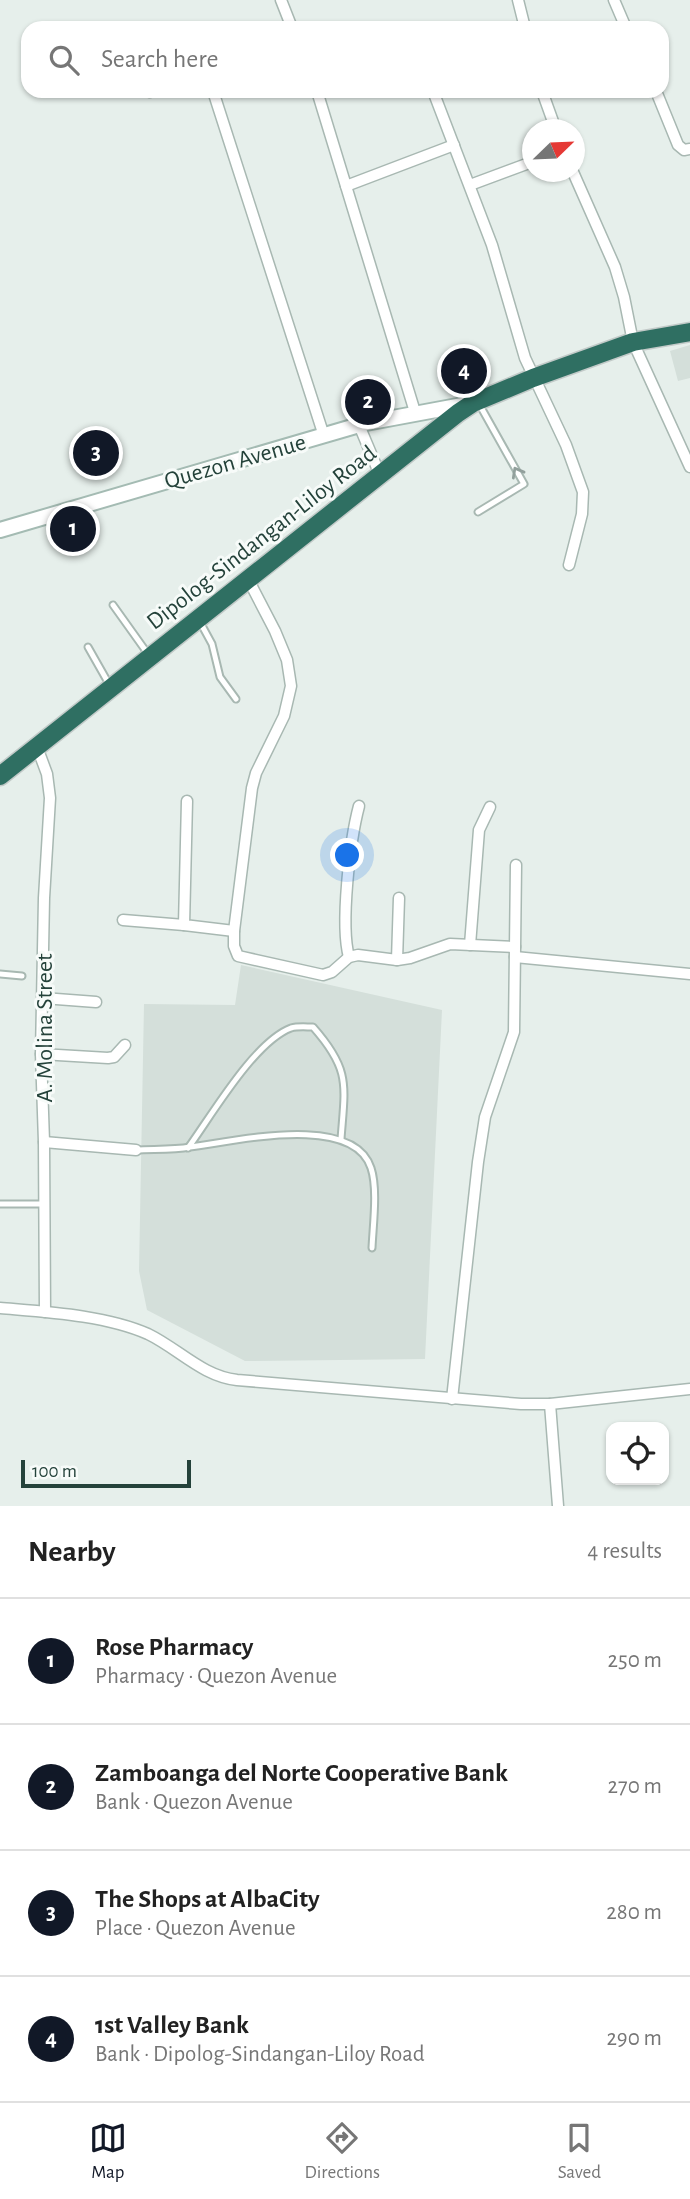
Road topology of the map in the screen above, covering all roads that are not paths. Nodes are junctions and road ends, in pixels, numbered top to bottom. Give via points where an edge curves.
1 (281, 0) edge
2 (518, 0) edge
3 (614, 0) edge
4 (289, 21) edge
5 (523, 21) edge
6 (623, 21) edge
7 (215, 98) edge
8 (323, 98) edge
9 (436, 98) edge
10 (545, 98) edge
11 (659, 98) edge
12 (552, 119) edge
13 (454, 145) junction
14 (690, 149) edge
15 (522, 166) edge
16 (577, 182) edge
17 (470, 185) junction
18 (346, 186) junction
19 (685, 332) edge
20 (633, 342) junction
21 (533, 378) junction
22 (475, 402) junction
23 (415, 412) junction
24 (359, 425) junction
25 (324, 436) junction
26 (690, 467) edge
27 (380, 475) junction
28 (478, 512) dead end
29 (0, 530) edge
30 (569, 565) dead end
31 (248, 579) junction
32 (113, 605) dead end
33 (198, 619) junction
34 (88, 647) dead end
35 (150, 657) junction
36 (111, 688) junction
37 (236, 699) dead end
38 (37, 747) junction
39 (0, 776) edge
40 (187, 801) dead end
41 (359, 806) dead end
42 (490, 807) dead end
43 (516, 864) dead end
44 (399, 898) dead end
45 (123, 920) dead end
46 (184, 925) junction
47 (234, 931) junction
48 (470, 945) junction
49 (515, 952) junction
50 (349, 957) junction
51 (397, 960) junction
52 (0, 974) edge
53 (690, 974) edge
54 (22, 976) dead end
55 (43, 998) junction
56 (96, 1002) dead end
57 (125, 1045) dead end
58 (41, 1054) junction
59 (341, 1139) junction
60 (44, 1142) junction
61 (188, 1148) junction
62 (136, 1150) joint
63 (0, 1204) edge
64 (44, 1204) junction
65 (372, 1248) dead end
66 (0, 1308) edge
67 (45, 1312) junction
68 (690, 1389) edge
69 (452, 1399) junction
70 (550, 1404) junction
71 (558, 1506) edge

1 - 4 street
2 - 5 street
3 - 6 street
7 - 25 street
8 - 18 street
9 - 13 street
10 - 12 street
11 - 14 street via 678,145
13 - 17 street
13 - 18 street
15 - 17 street
16 - 20 street via 615,267
17 - 21 street
18 - 23 street
19 - 20 highway, Dipolog-Sindangan-Liloy Road
20 - 21 highway, Dipolog-Sindangan-Liloy Road
20 - 26 street
21 - 22 highway, Dipolog-Sindangan-Liloy Road
21 - 30 street via 583,492
22 - 23 street, Quezon Avenue
22 - 27 highway, Dipolog-Sindangan-Liloy Road
28 -> 22 lane via 524,484
23 - 24 street, Quezon Avenue
24 - 25 street, Quezon Avenue
24 - 27 street
25 - 29 street, Quezon Avenue
27 - 31 highway, Dipolog-Sindangan-Liloy Road
31 - 33 highway, Dipolog-Sindangan-Liloy Road
31 - 47 street via 283,651 291,686 284,716 251,788
32 - 35 lane
33 - 35 highway, Dipolog-Sindangan-Liloy Road
33 - 37 lane via 212,644 220,677
34 - 36 lane
35 - 36 highway, Dipolog-Sindangan-Liloy Road
36 - 38 highway, Dipolog-Sindangan-Liloy Road
38 - 39 highway, Dipolog-Sindangan-Liloy Road
38 - 55 street, A. Molina Street via 50,798
40 - 46 street
41 - 50 street via 346,906
42 - 48 street via 479,830
43 - 49 street
44 - 51 street
45 - 46 street
46 - 47 street
47 - 50 street via 238,956 312,974 332,972
48 - 49 street
48 - 51 street via 450,944
49 - 53 street
49 - 69 street via 514,1032 485,1117
50 - 51 street
52 - 54 lane
55 - 56 street
55 - 58 street, A. Molina Street
57 - 58 street via 108,1058
58 - 60 street, A. Molina Street
59 - 61 lane via 276,1134
59 - 61 lane via 345,1082 332,1049 313,1027 294,1027 258,1051
59 - 65 lane via 365,1155 371,1166
60 - 62 street
60 - 64 street, A. Molina Street
61 - 62 lane
63 - 64 lane
64 - 67 street, A. Molina Street
66 - 67 street
67 - 69 street via 139,1331 227,1379
68 - 70 street
69 - 70 street
70 - 71 street

